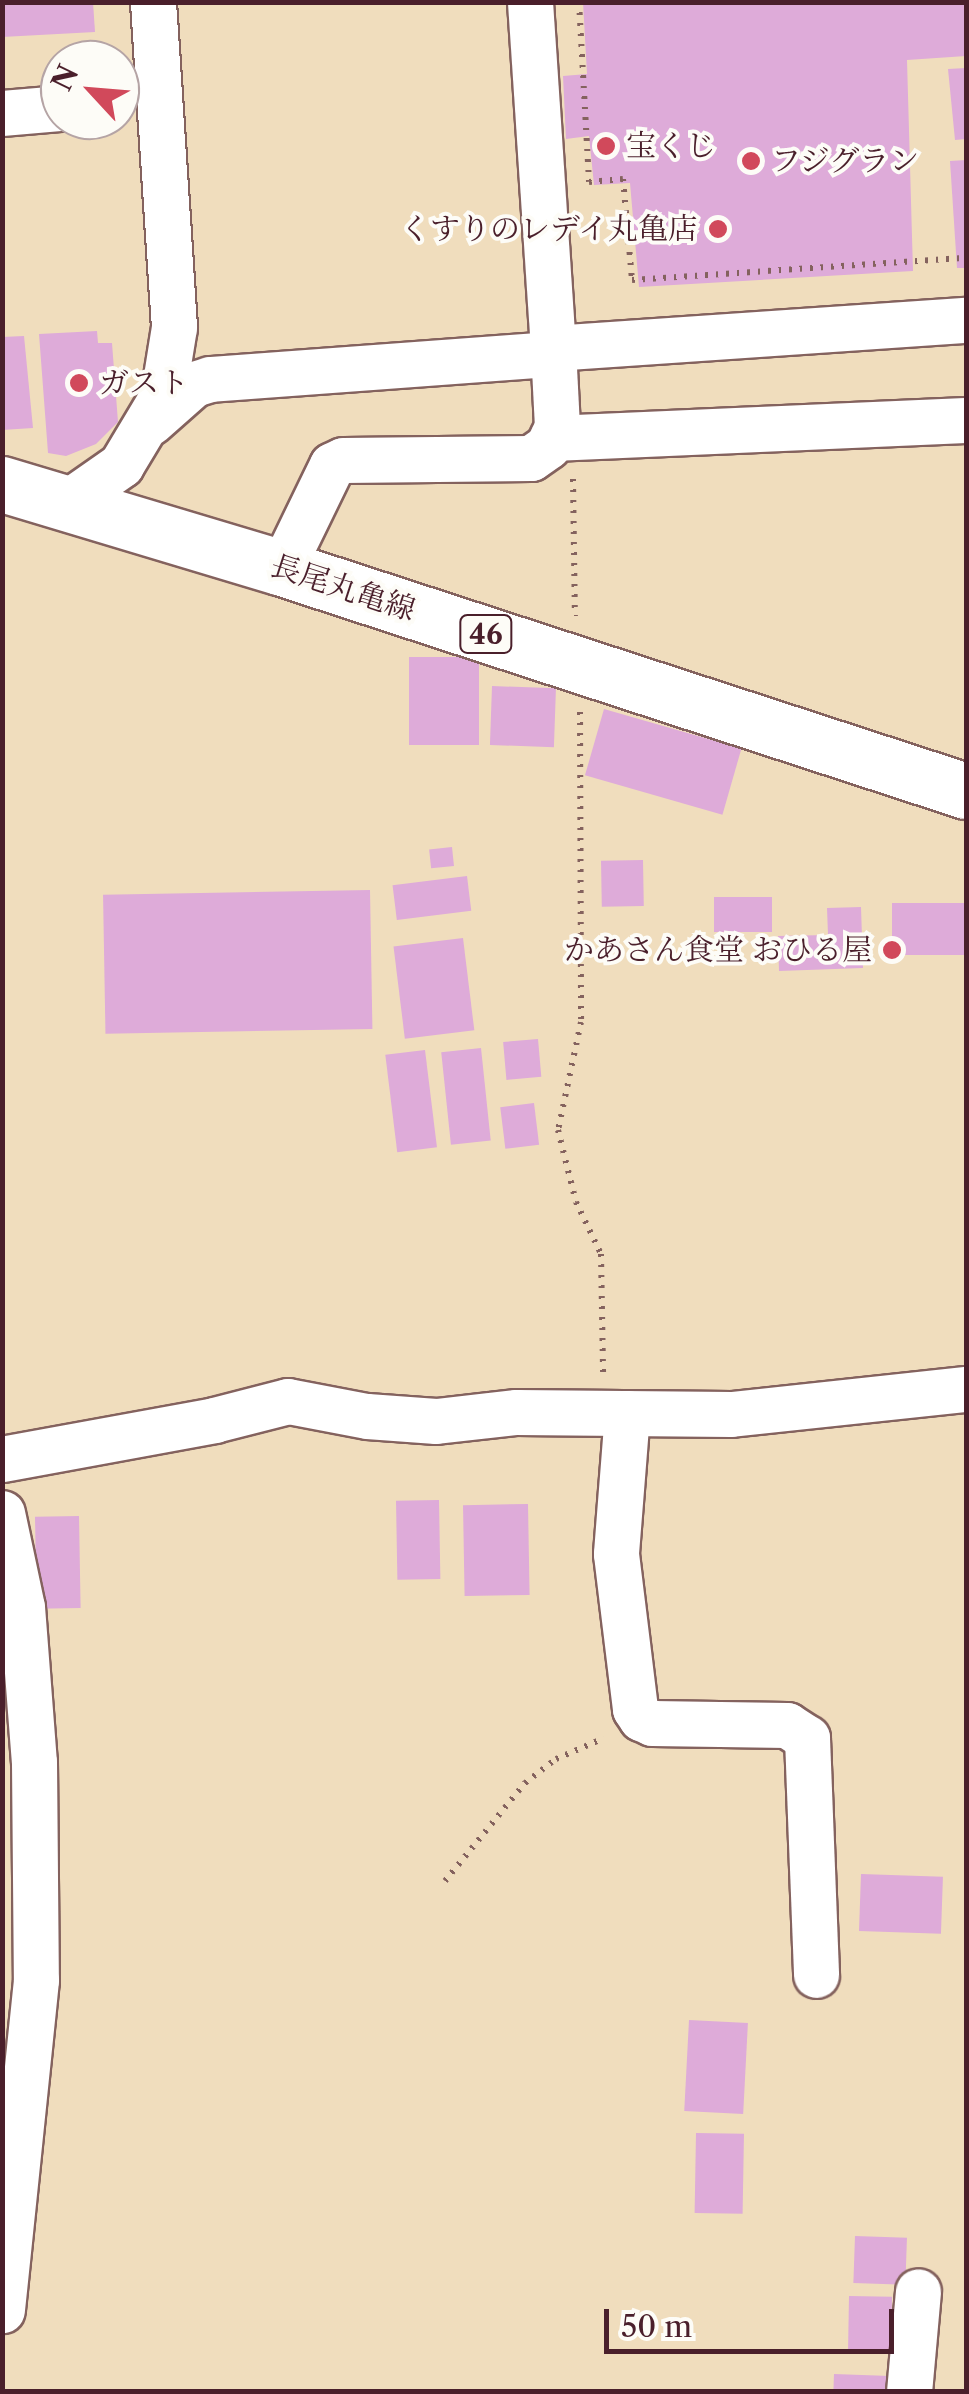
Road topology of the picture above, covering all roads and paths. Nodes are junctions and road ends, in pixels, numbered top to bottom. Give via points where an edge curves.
1 (153, 2) edge
2 (530, 2) edge
3 (579, 2) edge
4 (140, 94) edge
5 (140, 107) edge
6 (40, 110) edge
7 (2, 113) edge
8 (966, 258) edge
9 (966, 320) edge
10 (554, 351) junction
11 (966, 420) edge
12 (142, 430) junction
13 (562, 438) junction
14 (2, 484) edge
15 (68, 502) junction
16 (282, 568) junction
17 (568, 660) junction
18 (966, 791) edge
19 (966, 1390) edge
20 (615, 1413) junction
21 (2, 1460) edge
22 (2, 1513) edge
23 (641, 1718) junction
24 (445, 1882) dead end
25 (816, 1975) dead end
26 (918, 2290) dead end
27 (2, 2310) edge
28 (909, 2392) edge

1 - 4 street
2 - 10 street
3 - 8 path via 590,182 622,179 632,280
5 - 12 street via 174,328 163,395
6 - 7 street
9 - 10 street
10 - 12 street via 210,379 194,384
10 - 13 street
11 - 13 street
12 - 15 street via 121,465
13 - 16 street via 532,458 332,465
13 - 17 path via 576,628
14 - 15 main road, 長尾丸亀線 / 46
15 - 16 main road, 長尾丸亀線 / 46
16 - 17 main road, 長尾丸亀線 / 46
17 - 18 main road, 長尾丸亀線 / 46
17 - 20 path via 580,714 581,1022 558,1130 576,1202 601,1254
19 - 20 street via 732,1414
20 - 21 street via 516,1412 436,1421 288,1401
20 - 23 street via 616,1554
22 - 27 street via 22,1607 34,1762 36,1980
23 - 24 path via 525,1783
23 - 25 street via 787,1725 807,1738
26 - 28 street

